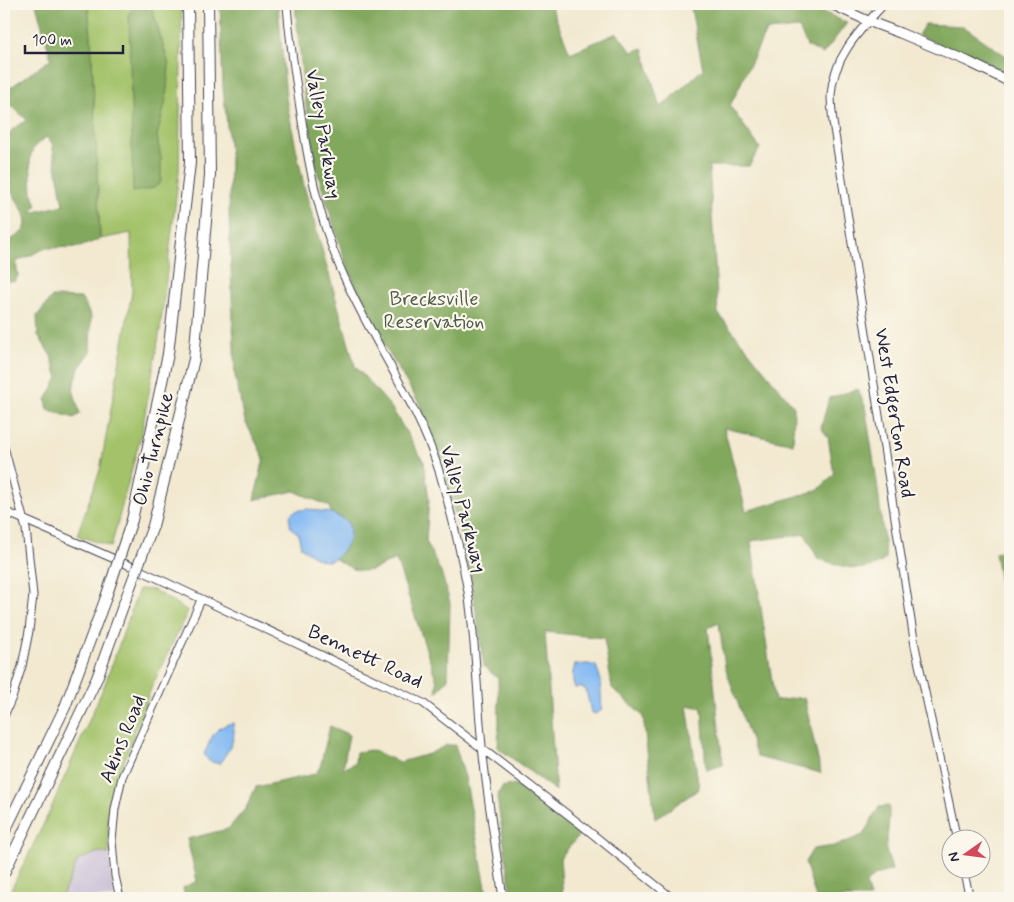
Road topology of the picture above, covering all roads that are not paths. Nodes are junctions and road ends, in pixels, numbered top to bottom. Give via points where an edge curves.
1 (188, 4) edge
2 (208, 4) edge
3 (287, 4) edge
4 (831, 4) edge
5 (884, 4) edge
6 (868, 21) junction
7 (1010, 82) edge
8 (4, 447) edge
9 (4, 511) edge
10 (22, 519) junction
11 (201, 600) junction
12 (4, 716) edge
13 (482, 748) junction
14 (955, 830) edge
15 (4, 833) edge
16 (4, 873) edge
17 (966, 880) edge
18 (120, 898) edge
19 (503, 898) edge
20 (672, 898) edge
21 (970, 898) edge

1 - 15 highway, Ohio Turnpike, bridge via 190,163 168,354 132,520 65,707
2 - 16 highway, Ohio Turnpike, bridge via 210,175 194,359 153,526 97,678
3 - 13 street, Valley Parkway via 308,164 320,208 344,278 406,395 440,474 468,593
4 - 6 main road
5 - 6 street, West Edgerton Road
6 - 7 main road
6 - 14 street, West Edgerton Road via 848,45 834,74 831,95 833,122 914,646
8 - 10 street
9 - 10 street, Bennett Road
10 - 11 street, Bennett Road
10 - 12 street via 33,595 30,631 22,666
11 - 13 street, Bennett Road via 423,703
11 - 18 street, Akins Road via 122,777 112,841
13 - 19 street, Valley Parkway
13 - 20 street, Bennett Road
17 - 21 street

